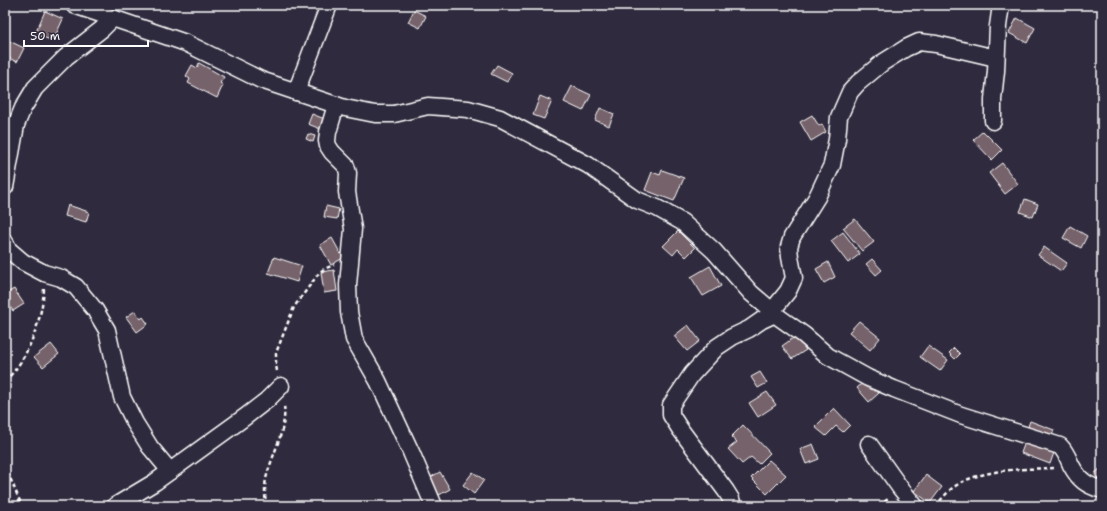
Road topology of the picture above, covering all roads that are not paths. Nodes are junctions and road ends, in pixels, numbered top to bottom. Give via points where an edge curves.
1 (74, 5) edge
2 (329, 5) edge
3 (1001, 5) edge
4 (113, 18) junction
5 (996, 58) junction
6 (296, 92) junction
7 (336, 105) junction
8 (993, 121) dead end
9 (5, 187) edge
10 (5, 242) edge
11 (774, 313) junction
12 (281, 386) dead end
13 (869, 444) dead end
14 (170, 471) junction
15 (1102, 490) edge
16 (115, 506) edge
17 (434, 506) edge
18 (733, 506) edge
19 (915, 506) edge

1 - 4 street
2 - 6 street
3 - 5 street
4 - 6 street via 186,43 261,80
4 - 9 street via 66,57 35,88 16,125
5 - 8 street
5 - 11 street via 919,42 882,63 854,88 839,117 832,166 817,197 792,237 790,252 794,278
6 - 7 street
7 - 11 street via 376,114 394,114 428,106 468,109 500,118 588,165 636,200 682,222 718,256 751,294
7 - 17 street via 327,141 332,152 346,166 348,173 347,192 353,229 348,285 354,339 378,381
10 - 14 street via 9,250 23,262 76,287 95,310 107,330 122,397 150,447
11 - 15 street via 828,356 868,378 961,415 1060,446 1082,481
11 - 18 street via 718,347 692,374 671,405 671,415 726,491
12 - 14 street via 267,400
13 - 19 street
14 - 16 street

